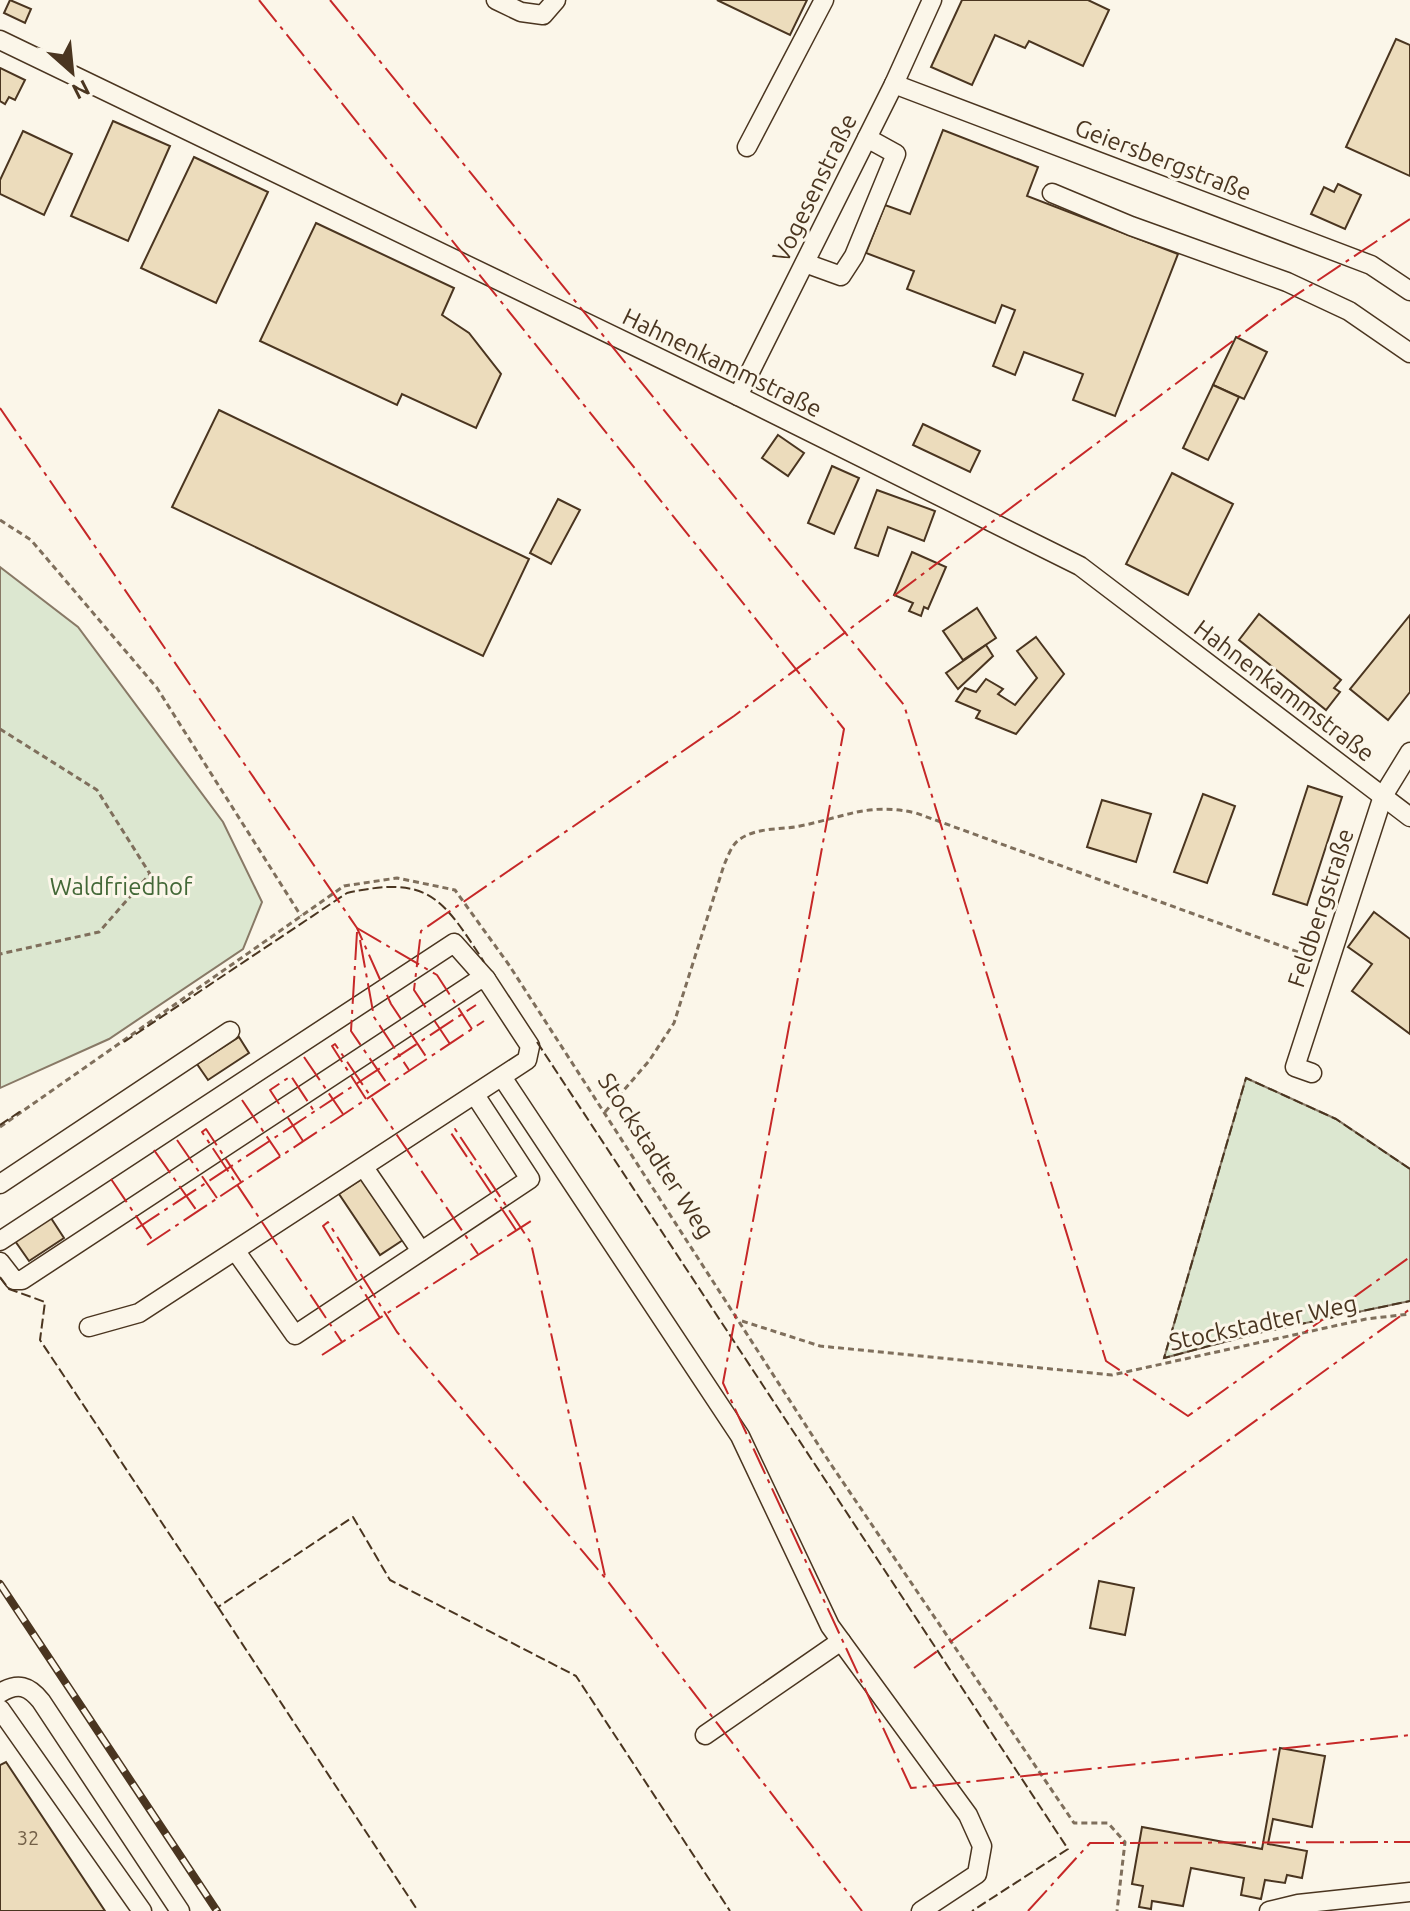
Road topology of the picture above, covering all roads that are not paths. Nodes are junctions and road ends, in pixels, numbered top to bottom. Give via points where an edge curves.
1 (496, 0) edge
2 (556, 0) edge
3 (824, 0) edge
4 (932, 0) edge
5 (0, 40) edge
6 (894, 84) junction
7 (867, 138) junction
8 (747, 147) dead end
9 (1052, 193) dead end
10 (805, 263) junction
11 (1410, 291) edge
12 (1410, 353) edge
13 (738, 396) junction
14 (1410, 752) edge
15 (1383, 796) junction
16 (1410, 817) edge
17 (486, 979) junction
18 (230, 1031) dead end
19 (1312, 1073) dead end
20 (502, 1077) junction
21 (475, 1095) junction
22 (365, 1169) junction
23 (0, 1184) edge
24 (0, 1241) edge
25 (421, 1251) junction
26 (237, 1253) junction
27 (0, 1262) edge
28 (89, 1327) dead end
29 (841, 1641) junction
30 (0, 1693) edge
31 (0, 1709) edge
32 (705, 1735) dead end
33 (1410, 1892) edge
34 (142, 1911) edge
35 (180, 1911) edge
36 (921, 1911) edge
37 (1269, 1911) edge

1 - 2 street via 543,15
3 - 8 street
4 - 6 street, Vogesenstraße
5 - 13 street, Hahnenkammstraße
6 - 7 street, Vogesenstraße
6 - 11 street, Geiersbergstraße via 1371,265
7 - 10 street, Vogesenstraße
7 - 10 street via 896,154 854,256 841,276
9 - 12 street via 1287,282 1349,311
10 - 13 street, Vogesenstraße
13 - 15 street, Hahnenkammstraße via 1080,566
14 - 15 street, Feldbergstraße
15 - 16 street, Hahnenkammstraße
15 - 19 street, Feldbergstraße via 1295,1067
17 - 20 street via 530,1046 527,1060
17 - 24 street via 454,943
17 - 27 street via 22,1280 14,1280
18 - 23 street
20 - 21 street
20 - 29 street via 740,1436
21 - 22 street
21 - 25 street via 530,1179
22 - 25 street
22 - 26 street
25 - 26 street via 295,1335
26 - 28 street via 139,1313
29 - 32 street
29 - 36 street via 968,1815 982,1846 977,1874
30 - 35 street via 18,1685 31,1689 41,1701
31 - 34 street
33 - 37 street

